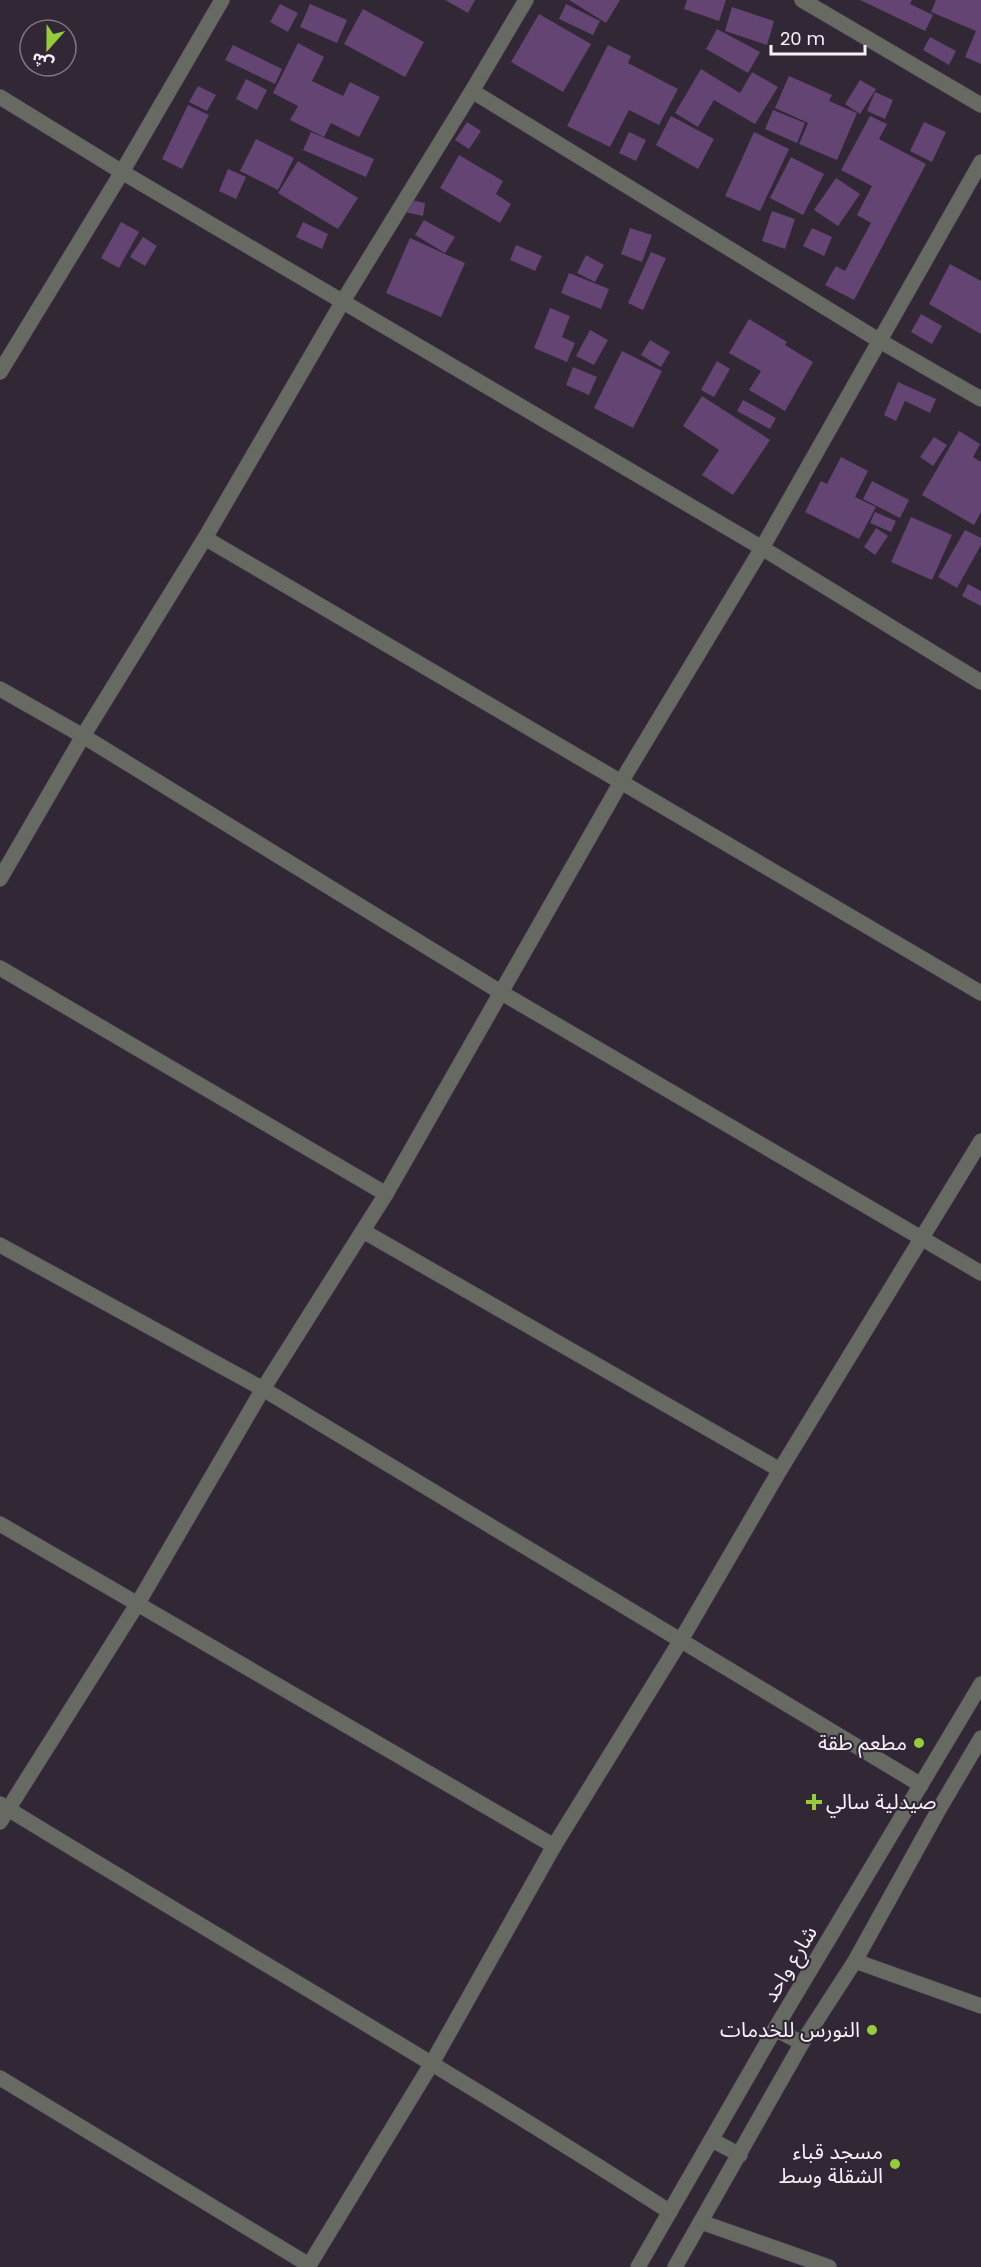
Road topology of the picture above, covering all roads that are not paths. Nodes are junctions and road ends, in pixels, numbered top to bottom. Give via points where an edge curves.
1 (222, 0) edge
2 (526, 0) edge
3 (804, 0) edge
4 (472, 91) junction
5 (0, 97) edge
6 (981, 105) edge
7 (981, 162) edge
8 (122, 172) junction
9 (343, 301) junction
10 (880, 341) junction
11 (0, 372) edge
12 (981, 399) edge
13 (205, 538) junction
14 (762, 548) junction
15 (981, 682) edge
16 (0, 689) edge
17 (83, 736) junction
18 (621, 782) junction
19 (0, 879) edge
20 (0, 969) edge
21 (502, 993) junction
22 (981, 993) edge
23 (981, 1141) edge
24 (386, 1194) junction
25 (363, 1231) junction
26 (923, 1239) junction
27 (0, 1245) edge
28 (981, 1273) edge
29 (263, 1389) junction
30 (780, 1470) junction
31 (0, 1524) edge
32 (138, 1603) junction
33 (681, 1640) junction
34 (981, 1684) edge
35 (981, 1739) edge
36 (921, 1785) junction
37 (2, 1812) edge
38 (554, 1846) junction
39 (855, 1961) junction
40 (981, 2006) edge
41 (775, 2029) junction
42 (802, 2043) junction
43 (432, 2063) junction
44 (0, 2078) edge
45 (712, 2139) junction
46 (740, 2155) junction
47 (670, 2212) junction
48 (701, 2222) junction
49 (309, 2266) edge
50 (638, 2267) edge
51 (675, 2267) edge
52 (829, 2267) edge

1 - 8 street
2 - 4 street
3 - 6 street
4 - 9 street
4 - 10 street
5 - 8 street
7 - 10 street
8 - 9 street
8 - 11 street
9 - 13 street
9 - 14 street
10 - 12 street
10 - 14 street
13 - 17 street
13 - 18 street
14 - 15 street
14 - 18 street
16 - 17 street
17 - 19 street
17 - 21 street
18 - 21 street
18 - 22 street
20 - 24 street
21 - 24 street
21 - 26 street
23 - 26 street
24 - 25 street
25 - 29 street
25 - 30 street
26 - 28 street
26 - 30 street
27 - 29 street
29 - 32 street
29 - 33 street
30 - 33 street
31 - 32 street
32 - 37 street
32 - 38 street
33 - 36 street
33 - 38 street
34 - 36 street, شارع واحد
35 - 39 street
36 - 41 street, شارع واحد
37 - 43 street
38 - 43 street
39 - 40 street
39 - 42 street
41 - 42 street
41 - 45 street, شارع واحد
42 - 46 street
43 - 47 street
43 - 49 street
44 - 49 street
45 - 46 street
45 - 47 street, شارع واحد
46 - 48 street
47 - 50 street, شارع واحد
48 - 51 street
48 - 52 street

